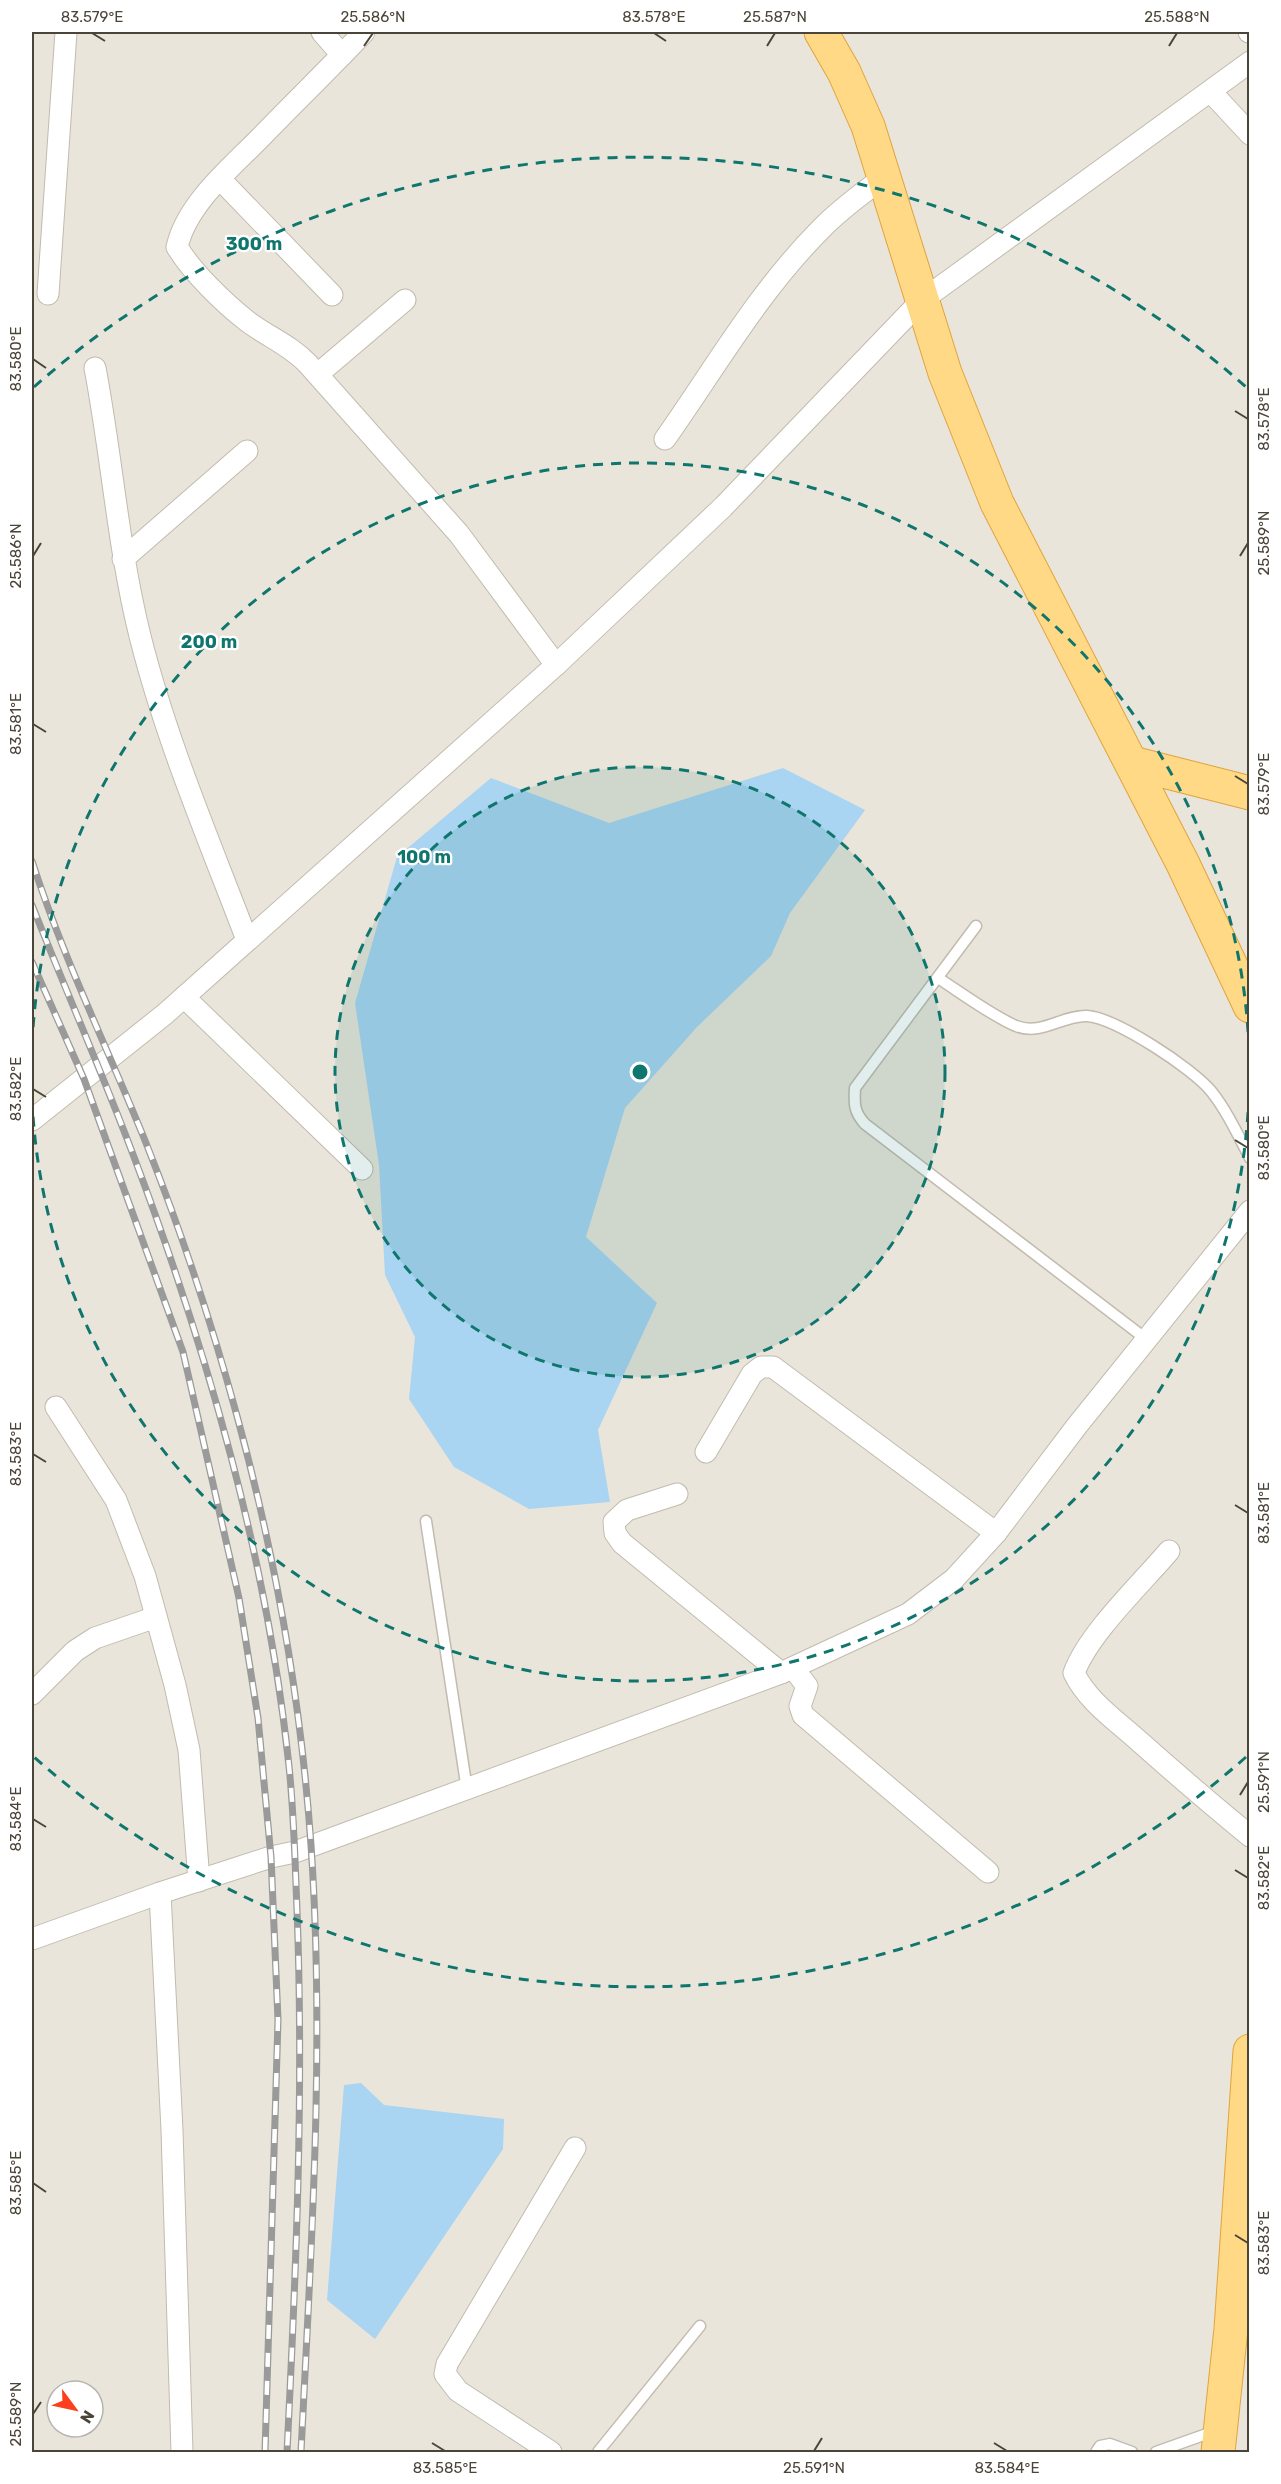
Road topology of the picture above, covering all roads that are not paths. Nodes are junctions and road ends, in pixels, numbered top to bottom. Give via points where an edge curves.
1 (66, 32) edge
2 (322, 32) edge
3 (364, 32) edge
4 (821, 32) edge
5 (342, 55) junction
6 (1250, 62) edge
7 (1211, 92) junction
8 (1250, 135) edge
9 (884, 177) junction
10 (220, 179) junction
11 (48, 294) dead end
12 (332, 295) dead end
13 (405, 300) dead end
14 (921, 301) junction
15 (95, 368) dead end
16 (318, 374) junction
17 (665, 439) dead end
18 (247, 452) dead end
19 (123, 559) junction
20 (556, 665) junction
21 (1132, 763) junction
22 (1250, 793) edge
23 (976, 926) dead end
24 (247, 940) junction
25 (938, 978) junction
26 (184, 997) junction
27 (1250, 1006) edge
28 (32, 1120) edge
29 (1250, 1158) edge
30 (362, 1169) dead end
31 (1250, 1210) edge
32 (1146, 1339) junction
33 (56, 1407) dead end
34 (705, 1452) dead end
35 (677, 1494) dead end
36 (426, 1521) dead end
37 (996, 1533) junction
38 (1169, 1551) dead end
39 (156, 1617) junction
40 (787, 1671) junction
41 (32, 1694) edge
42 (467, 1791) junction
43 (1250, 1836) edge
44 (988, 1872) dead end
45 (199, 1881) junction
46 (160, 1893) junction
47 (32, 1939) edge
48 (1250, 2051) edge
49 (1248, 2094) edge
50 (575, 2148) dead end
51 (700, 2326) dead end
52 (1219, 2441) edge
53 (182, 2452) edge
54 (551, 2452) edge
55 (598, 2452) edge
56 (1096, 2452) edge
57 (1132, 2452) edge
58 (1156, 2452) edge

1 - 11 street
2 - 5 street
3 - 5 street
4 - 9 highway via 868,126
5 - 10 street
6 - 7 street
7 - 8 street
7 - 14 street
9 - 14 highway
9 - 17 street via 843,208 784,270 759,300
10 - 12 street
10 - 16 street via 180,233 177,247 186,262 246,321 285,343
13 - 16 street
14 - 20 street via 723,507
14 - 21 highway via 997,503
15 - 19 street
16 - 20 street via 459,534
18 - 19 street
19 - 24 street via 161,708
20 - 24 street
21 - 22 highway
21 - 27 highway via 1224,945
23 - 25 lane
24 - 26 street
25 - 29 lane via 1015,1026 1033,1030 1083,1016 1100,1017 1123,1029 1195,1074 1220,1103
25 - 32 lane via 855,1088 858,1115
26 - 28 street
26 - 30 street
31 - 32 street
32 - 37 street
33 - 39 street via 116,1500
34 - 37 street via 752,1374 761,1366 773,1367
35 - 40 street via 627,1510 614,1522 615,1533 622,1543
36 - 42 lane
37 - 40 street via 954,1579 908,1614
38 - 43 street via 1078,1661 1074,1673 1094,1701
39 - 41 street via 95,1638 75,1651
39 - 45 street via 189,1750
40 - 42 street
40 - 44 street via 807,1686 800,1706 803,1715
42 - 45 street via 295,1852
45 - 46 street
46 - 47 street
46 - 53 street
48 - 49 highway
49 - 52 highway
50 - 54 street via 447,2364 445,2374 458,2391
51 - 55 lane
52 - 58 lane
56 - 57 lane via 1100,2446 1110,2444

